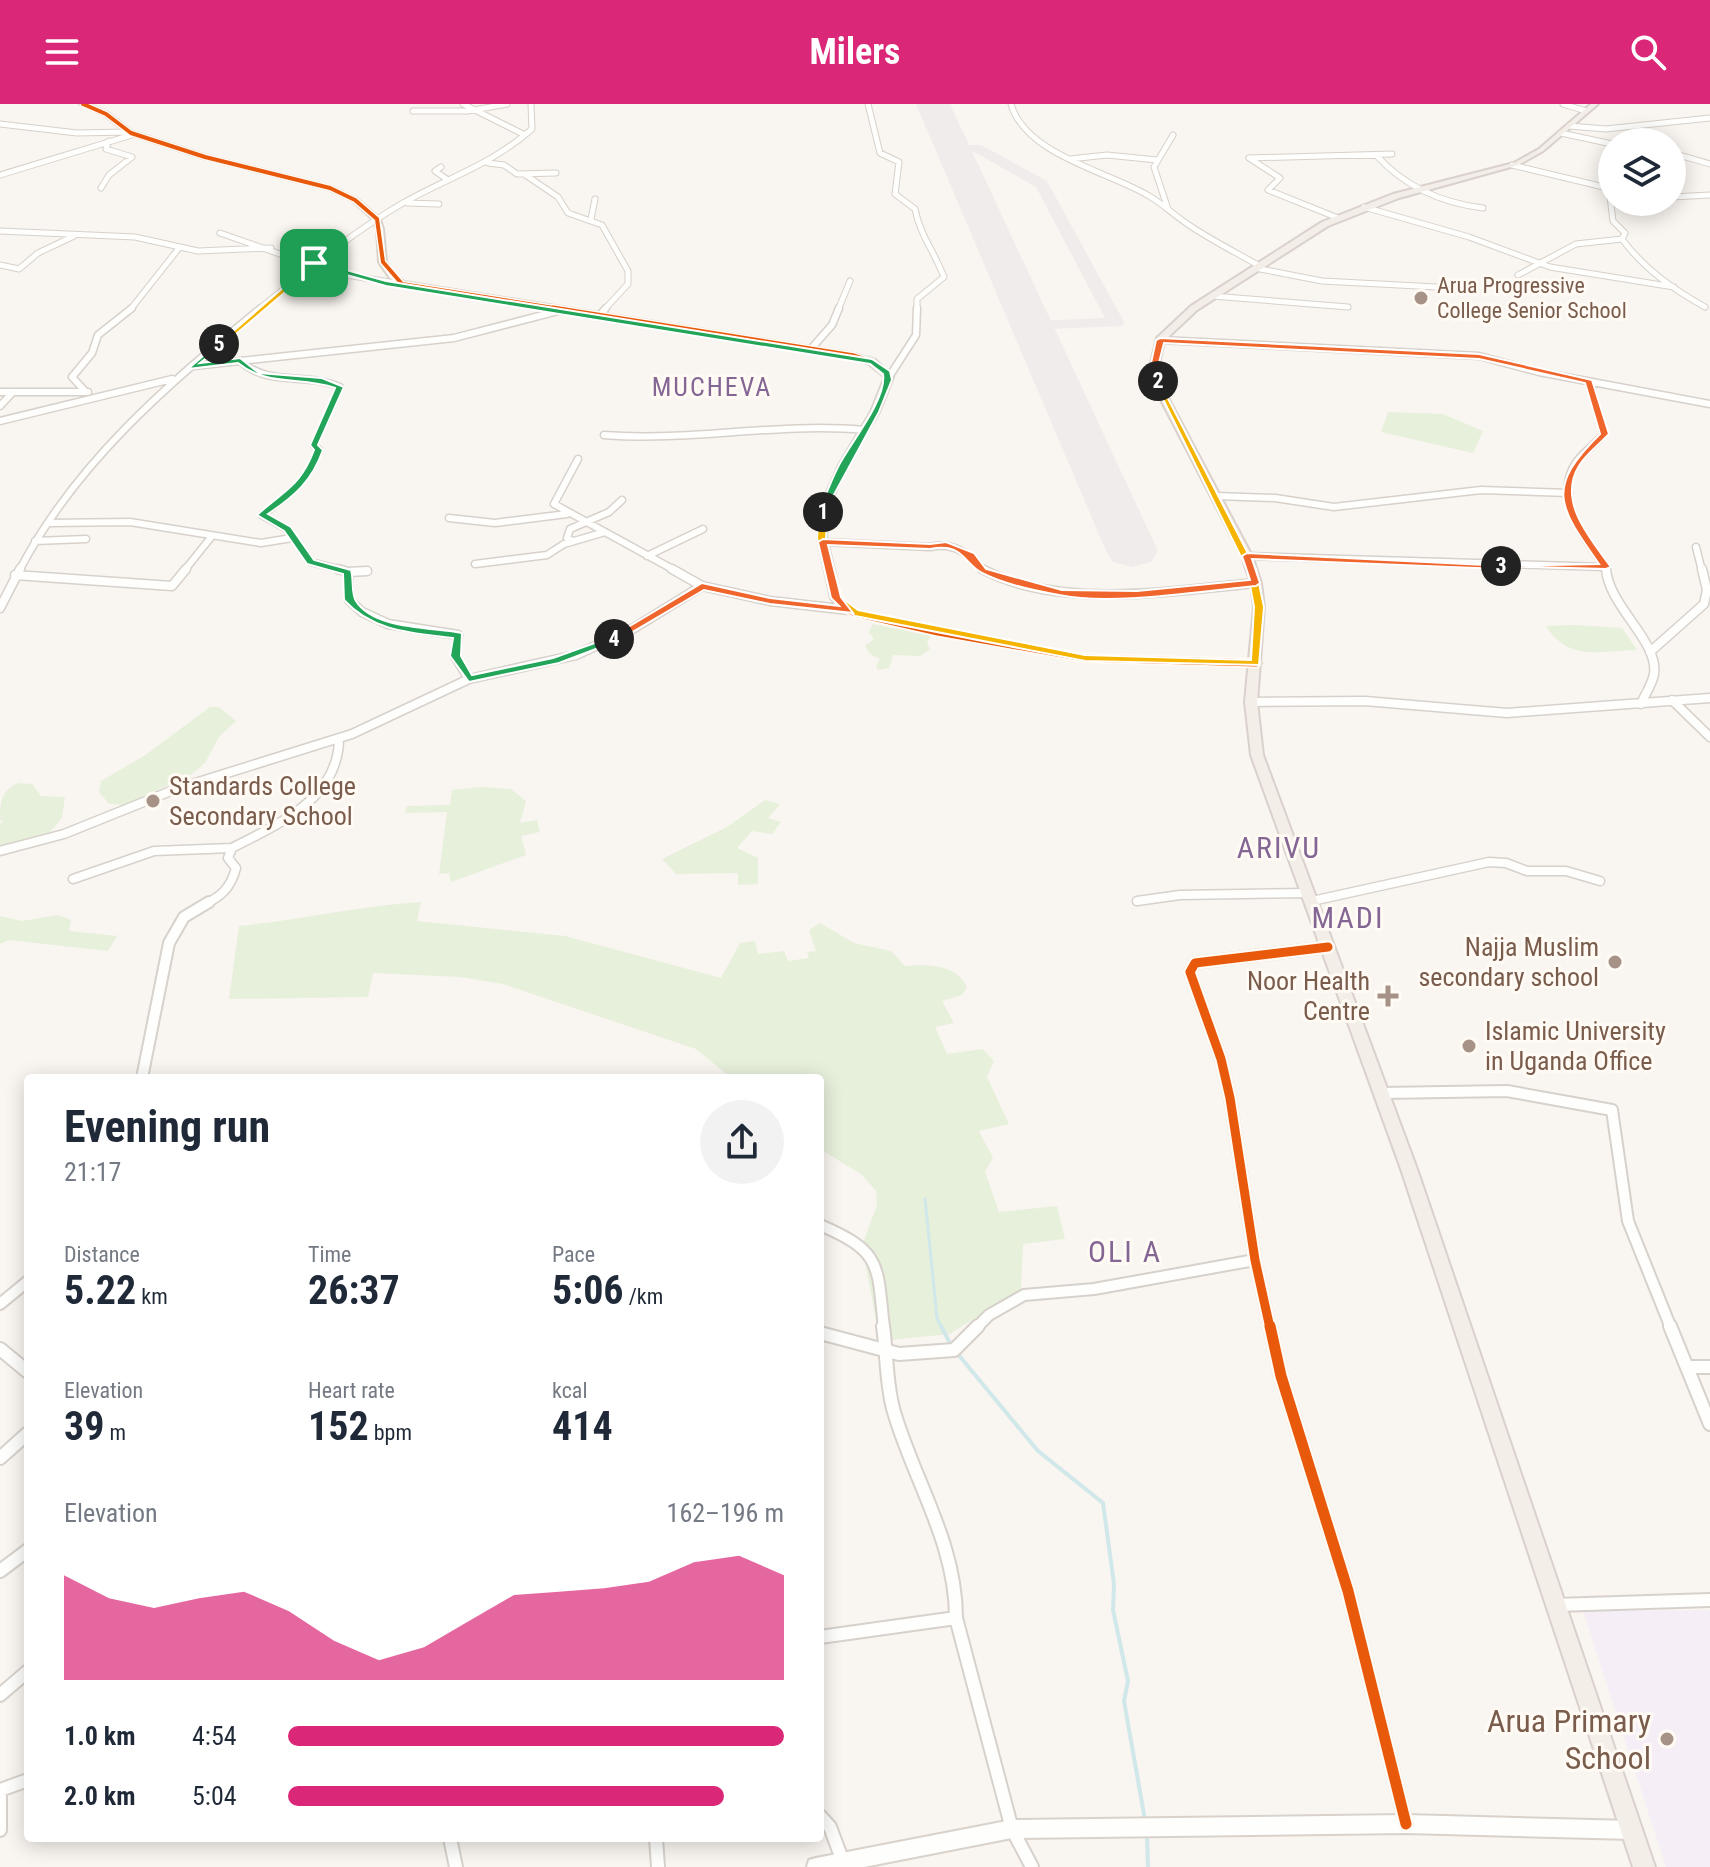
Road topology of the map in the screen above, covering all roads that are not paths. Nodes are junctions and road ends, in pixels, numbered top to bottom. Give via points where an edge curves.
1 (86, 104) edge
2 (463, 104) edge
3 (507, 104) edge
4 (531, 104) edge
5 (868, 104) edge
6 (1011, 104) edge
7 (1563, 104) edge
8 (1590, 108) edge
9 (476, 110) junction
10 (413, 111) dead end
11 (1710, 118) edge
12 (0, 124) edge
13 (1565, 129) junction
14 (132, 133) junction
15 (525, 135) junction
16 (1173, 135) dead end
17 (1598, 140) edge
18 (109, 141) junction
19 (1392, 154) dead end
20 (1376, 155) junction
21 (1686, 157) edge
22 (1070, 159) junction
23 (1157, 160) junction
24 (485, 162) junction
25 (1710, 164) edge
26 (1512, 165) junction
27 (441, 167) dead end
28 (556, 173) dead end
29 (524, 174) junction
30 (0, 175) edge
31 (448, 180) junction
32 (1598, 186) edge
33 (101, 188) dead end
34 (1419, 189) junction
35 (1710, 195) edge
36 (1686, 196) edge
37 (595, 199) dead end
38 (403, 203) junction
39 (439, 204) dead end
40 (1364, 207) junction
41 (1483, 208) dead end
42 (1168, 209) junction
43 (1613, 216) edge
44 (1338, 218) junction
45 (377, 219) junction
46 (591, 219) junction
47 (0, 231) edge
48 (220, 233) dead end
49 (77, 235) junction
50 (1622, 239) junction
51 (179, 248) junction
52 (271, 248) junction
53 (314, 263) junction
54 (1538, 263) junction
55 (0, 265) edge
56 (1256, 266) junction
57 (1518, 275) dead end
58 (850, 281) dead end
59 (402, 284) junction
60 (1437, 287) dead end
61 (1674, 287) junction
62 (1212, 296) junction
63 (1348, 307) dead end
64 (1705, 307) dead end
65 (562, 310) junction
66 (598, 317) junction
67 (1160, 340) junction
68 (810, 350) junction
69 (240, 361) junction
70 (191, 367) junction
71 (889, 377) junction
72 (174, 379) junction
73 (1589, 382) junction
74 (0, 392) edge
75 (13, 392) junction
76 (86, 392) junction
77 (107, 394) junction
78 (1710, 404) edge
79 (0, 406) edge
80 (0, 421) edge
81 (864, 430) junction
82 (604, 435) dead end
83 (578, 459) dead end
84 (1569, 493) junction
85 (1216, 496) junction
86 (622, 500) dead end
87 (567, 514) junction
88 (449, 518) dead end
89 (589, 522) junction
90 (49, 523) junction
91 (703, 529) dead end
92 (605, 532) junction
93 (212, 536) junction
94 (292, 538) junction
95 (86, 539) dead end
96 (35, 541) junction
97 (573, 541) junction
98 (823, 542) junction
99 (1696, 547) dead end
100 (647, 556) junction
101 (1247, 556) junction
102 (475, 564) dead end
103 (1606, 567) junction
104 (367, 571) dead end
105 (348, 572) junction
106 (15, 575) junction
107 (1256, 583) junction
108 (702, 586) junction
109 (0, 608) edge
110 (849, 610) junction
111 (1710, 612) edge
112 (1696, 615) junction
113 (1650, 652) junction
114 (1256, 663) junction
115 (469, 679) junction
116 (1710, 698) edge
117 (1672, 700) junction
118 (1251, 702) junction
119 (1641, 704) junction
120 (1710, 737) edge
121 (339, 738) junction
122 (232, 848) junction
123 (0, 851) edge
124 (73, 879) dead end
125 (1600, 881) dead end
126 (1310, 897) junction
127 (1137, 901) dead end
128 (1328, 947) junction
129 (143, 1074) edge
130 (1382, 1093) junction
131 (824, 1227) edge
132 (1255, 1260) junction
133 (24, 1283) edge
134 (2, 1297) edge
135 (824, 1334) edge
136 (0, 1349) edge
137 (886, 1352) junction
138 (1687, 1367) junction
139 (1710, 1367) edge
140 (24, 1369) edge
141 (1710, 1424) edge
142 (24, 1437) edge
143 (0, 1458) edge
144 (24, 1553) edge
145 (0, 1571) edge
146 (1710, 1600) edge
147 (1556, 1605) junction
148 (956, 1618) junction
149 (824, 1636) edge
150 (24, 1674) edge
151 (0, 1695) edge
152 (24, 1781) edge
153 (824, 1820) edge
154 (1406, 1824) junction
155 (1012, 1829) junction
156 (0, 1830) edge
157 (1632, 1830) junction
158 (454, 1842) edge
159 (656, 1842) edge
160 (845, 1864) edge
161 (456, 1867) edge
162 (658, 1867) edge
163 (816, 1867) edge
164 (1032, 1867) edge
165 (1644, 1867) edge

1 - 14 street
2 - 9 street
3 - 9 street
4 - 15 street via 534,125
5 - 71 street via 880,153 899,162 895,194 915,209 920,233 944,277 917,299 916,335
6 - 22 street via 1021,125
7 - 8 street
8 - 13 main road
9 - 10 street
9 - 15 street
11 - 13 street
12 - 14 street
13 - 17 street
13 - 26 main road
14 - 18 street
14 - 45 street via 330,188
15 - 24 street
16 - 23 street
18 - 30 street
18 - 33 street via 106,149 132,157
19 - 20 street
20 - 34 street via 1397,177
20 - 44 street via 1248,157 1280,178 1268,190
21 - 25 street
22 - 23 street via 1114,155
22 - 42 street
23 - 42 street via 1154,168
24 - 29 street
24 - 31 street
26 - 32 street
26 - 34 main road
27 - 31 street via 435,171
28 - 29 street
29 - 46 street via 560,199 568,213
31 - 38 street
34 - 40 main road
34 - 41 street via 1448,203
35 - 36 street
37 - 46 street
38 - 39 street
38 - 45 street
40 - 44 main road
40 - 54 street
42 - 56 street
43 - 50 street via 1625,233
44 - 56 main road
45 - 53 street
45 - 59 street via 380,261
46 - 66 street via 604,228 630,278
47 - 49 street
48 - 52 street
49 - 51 street via 135,237
49 - 55 street via 38,253 19,269
50 - 54 street via 1576,244
50 - 61 street
51 - 52 street
51 - 76 street via 139,303 98,335 92,353 72,377
52 - 53 street
53 - 59 street
53 - 70 street
54 - 57 street
54 - 61 street
56 - 60 street via 1322,281
56 - 62 main road
58 - 68 street via 832,325
59 - 65 street
61 - 64 street
62 - 63 street
62 - 67 main road
65 - 66 street
65 - 69 street via 454,338
66 - 68 street
67 - 73 street via 1479,356
67 - 85 main road via 1155,363 1163,396
68 - 71 street via 866,359
69 - 70 street
69 - 94 street via 257,375 340,387 314,445 319,450 310,473 288,497 262,512
70 - 72 street
71 - 81 street
72 - 77 street
72 - 90 street via 95,457
73 - 78 street
73 - 84 street via 1604,434 1577,461 1569,476
74 - 75 street
75 - 76 street
75 - 79 street
76 - 77 street
77 - 80 street
81 - 82 street
81 - 98 street via 824,508
83 - 87 street via 554,504
84 - 85 street via 1481,490 1334,507
84 - 103 street via 1575,523
85 - 101 main road
86 - 89 street
87 - 88 street via 499,523
87 - 89 street
89 - 92 street
89 - 97 street via 568,532
90 - 93 street via 130,522
90 - 96 street
91 - 100 street
92 - 97 street
92 - 100 street
93 - 94 street via 261,543
93 - 106 street via 172,586
94 - 105 street via 311,562
95 - 96 street
96 - 106 street
97 - 102 street via 547,555
98 - 107 street via 943,544 971,555 983,571 1062,593 1137,594
98 - 110 street via 836,598
99 - 112 street via 1707,590
100 - 108 street
101 - 103 street
101 - 107 main road
103 - 113 street via 1610,591
104 - 105 street
105 - 115 street via 349,600 369,617 395,628 458,635 455,656
106 - 109 street
107 - 114 main road
108 - 110 street
108 - 115 street via 584,651
110 - 114 street via 1085,658
111 - 112 street
112 - 113 street
113 - 119 street via 1653,677
114 - 118 main road
115 - 121 street
116 - 117 street
117 - 119 street
117 - 120 street
118 - 119 street via 1365,701 1507,713
118 - 126 main road via 1257,755
121 - 122 street via 339,757 313,800
121 - 123 street via 176,789 64,834
122 - 124 street via 161,850
122 - 129 street via 228,858 236,868 229,889 184,915 170,940
125 - 126 street via 1566,871 1527,871 1489,862
126 - 127 street via 1180,895
126 - 128 main road
128 - 130 main road
128 - 132 street via 1217,959 1195,963 1190,972 1230,1098
130 - 138 street via 1507,1091 1612,1110 1628,1221
130 - 147 main road
131 - 137 street via 857,1241 877,1269
132 - 137 street via 1094,1289 1024,1295 989,1315 954,1350
132 - 154 street via 1281,1376 1348,1591
133 - 134 street
135 - 137 street
136 - 140 street
137 - 148 street via 893,1410 953,1569
138 - 139 street
138 - 141 street
142 - 143 street
144 - 145 street
146 - 147 street
147 - 157 main road
148 - 149 street
148 - 155 street
150 - 151 street
152 - 156 street via 0,1790
153 - 160 street
154 - 155 street
154 - 157 street
155 - 160 street
155 - 164 street
157 - 165 main road
158 - 161 street
159 - 162 street
160 - 163 street

